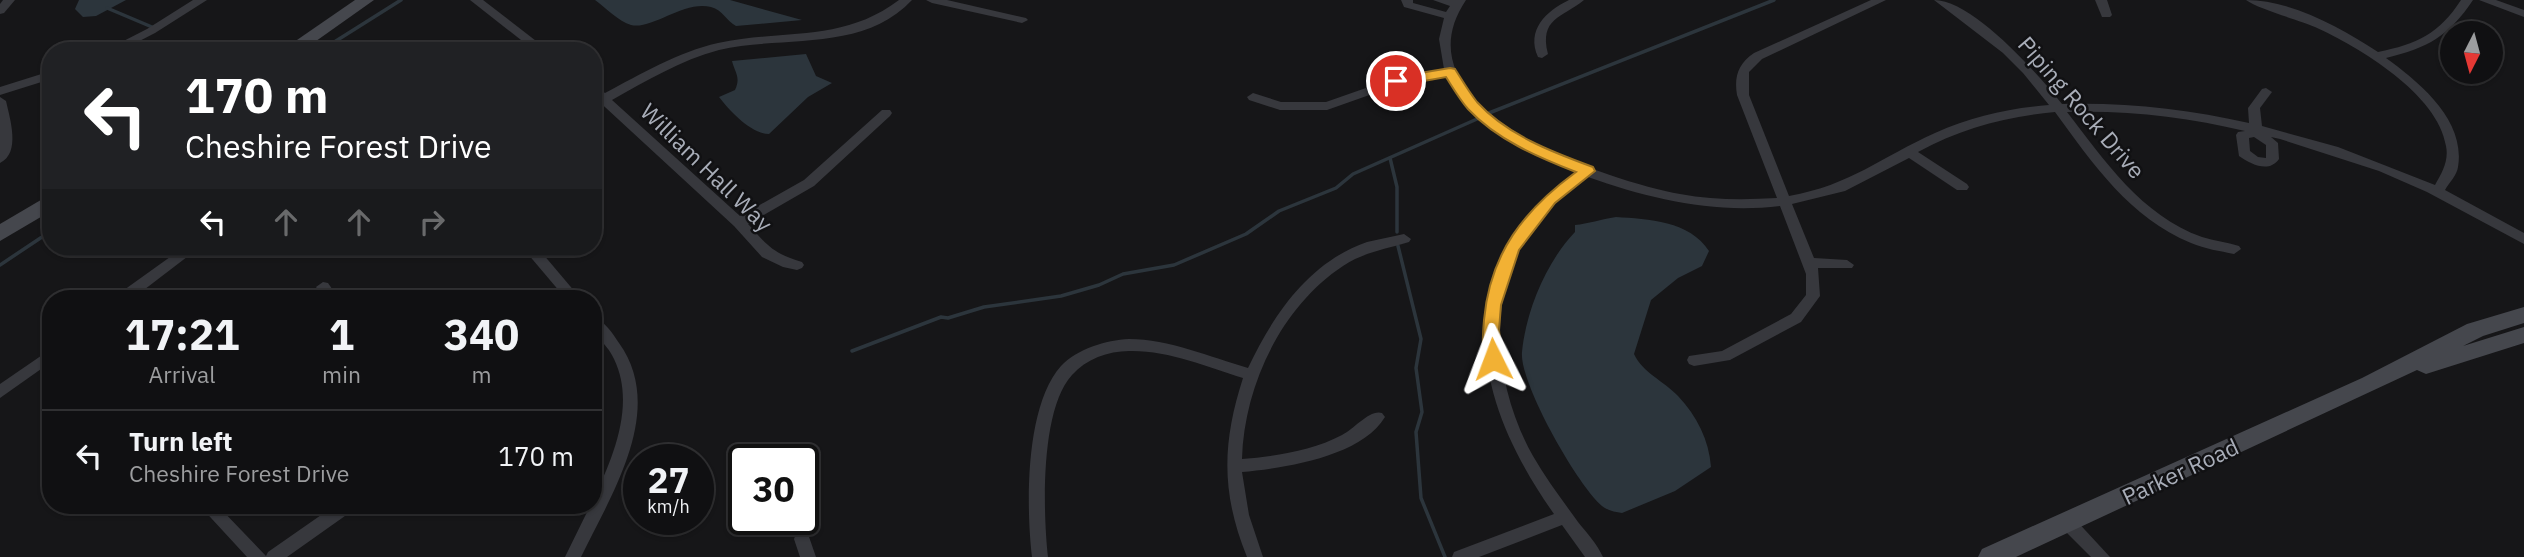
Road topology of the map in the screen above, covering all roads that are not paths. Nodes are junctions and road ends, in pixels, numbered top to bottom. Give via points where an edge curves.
1 (9, 0) edge
2 (201, 0) edge
3 (366, 0) edge
4 (375, 0) edge
5 (477, 0) edge
6 (906, 0) edge
7 (932, 0) edge
8 (1407, 0) edge
9 (1439, 0) edge
10 (1578, 0) edge
11 (1880, 0) edge
12 (1940, 0) edge
13 (2101, 0) edge
14 (2252, 0) edge
15 (2467, 0) edge
16 (2485, 0) edge
17 (1455, 7) edge
18 (0, 11) edge
19 (2524, 14) edge
20 (2106, 15) dead end
21 (342, 18) junction
22 (1022, 20) dead end
23 (128, 42) edge
24 (304, 42) edge
25 (531, 42) edge
26 (1542, 54) dead end
27 (2377, 56) junction
28 (1450, 72) junction
29 (42, 78) edge
30 (0, 91) edge
31 (2266, 92) dead end
32 (602, 95) edge
33 (1253, 97) dead end
34 (606, 98) junction
35 (0, 101) edge
36 (2056, 108) junction
37 (886, 113) dead end
38 (2255, 130) junction
39 (1909, 152) junction
40 (0, 159) edge
41 (1587, 171) junction
42 (1962, 187) dead end
43 (2437, 192) junction
44 (1785, 201) junction
45 (42, 207) edge
46 (739, 223) junction
47 (0, 234) edge
48 (1404, 239) dead end
49 (2524, 239) edge
50 (2234, 249) dead end
51 (181, 256) edge
52 (537, 256) edge
53 (1809, 263) junction
54 (797, 265) dead end
55 (1847, 265) dead end
56 (134, 290) edge
57 (566, 290) edge
58 (2524, 314) edge
59 (602, 333) edge
60 (2524, 335) edge
61 (1694, 360) dead end
62 (42, 361) edge
63 (1253, 375) junction
64 (2370, 384) junction
65 (0, 392) edge
66 (1377, 417) dead end
67 (1234, 466) junction
68 (602, 487) edge
69 (216, 514) edge
70 (335, 514) edge
71 (590, 514) edge
72 (1566, 517) junction
73 (2067, 522) junction
74 (802, 539) dead end
75 (258, 557) edge
76 (274, 557) edge
77 (573, 557) edge
78 (808, 557) edge
79 (1040, 557) edge
80 (1255, 557) edge
81 (1460, 557) edge
82 (1595, 557) edge
83 (1991, 557) edge
84 (2102, 557) edge

1 - 18 street
2 - 23 street
3 - 21 street
4 - 21 street
5 - 25 street
6 - 34 street via 878,22 849,32 740,43 701,52
7 - 22 street
8 - 17 street via 1409,6
9 - 17 street
10 - 26 street via 1544,23 1538,40
11 - 44 street via 1758,56 1740,77
12 - 36 street, Piping Rock Drive via 2007,50
13 - 20 street
14 - 27 street via 2323,26
15 - 27 street via 2435,38
16 - 19 street
17 - 28 street via 1445,41
21 - 24 street
27 - 43 street via 2403,76 2445,123 2454,166
28 - 33 street via 1407,78 1327,106 1280,106
28 - 41 street via 1473,105 1500,129
29 - 30 street
31 - 38 street via 2254,108
32 - 34 street, William Hall Way
34 - 46 street, William Hall Way
35 - 40 street via 7,138
36 - 38 street via 2163,112
36 - 39 street via 1980,120
36 - 50 street, Piping Rock Drive via 2103,170 2144,208 2186,237
37 - 46 street via 809,183
38 - 43 street via 2368,163
39 - 42 street
39 - 44 street via 1849,184
41 - 44 street via 1686,200 1730,204
41 - 72 street via 1543,206 1511,249 1497,285 1491,330 1495,375 1512,428
43 - 49 street
44 - 53 street
45 - 47 street
46 - 54 street, William Hall Way via 767,254
48 - 63 street via 1361,249 1324,272 1285,315
51 - 56 street
52 - 57 street
53 - 55 street
53 - 61 street via 1814,284 1802,313 1736,351
58 - 64 street, Parker Road via 2475,330
59 - 68 street via 623,363 631,394 619,458
60 - 64 street, Parker Road
62 - 65 street
63 - 67 street via 1237,425
63 - 79 street via 1131,345 1097,351 1068,368 1052,396 1043,439 1036,498
64 - 73 street, Parker Road
66 - 67 street via 1353,438 1302,456
67 - 80 street via 1238,505
69 - 75 street
70 - 76 street
71 - 77 street
72 - 81 street
72 - 82 street
73 - 83 street, Parker Road
73 - 84 street
74 - 78 street

